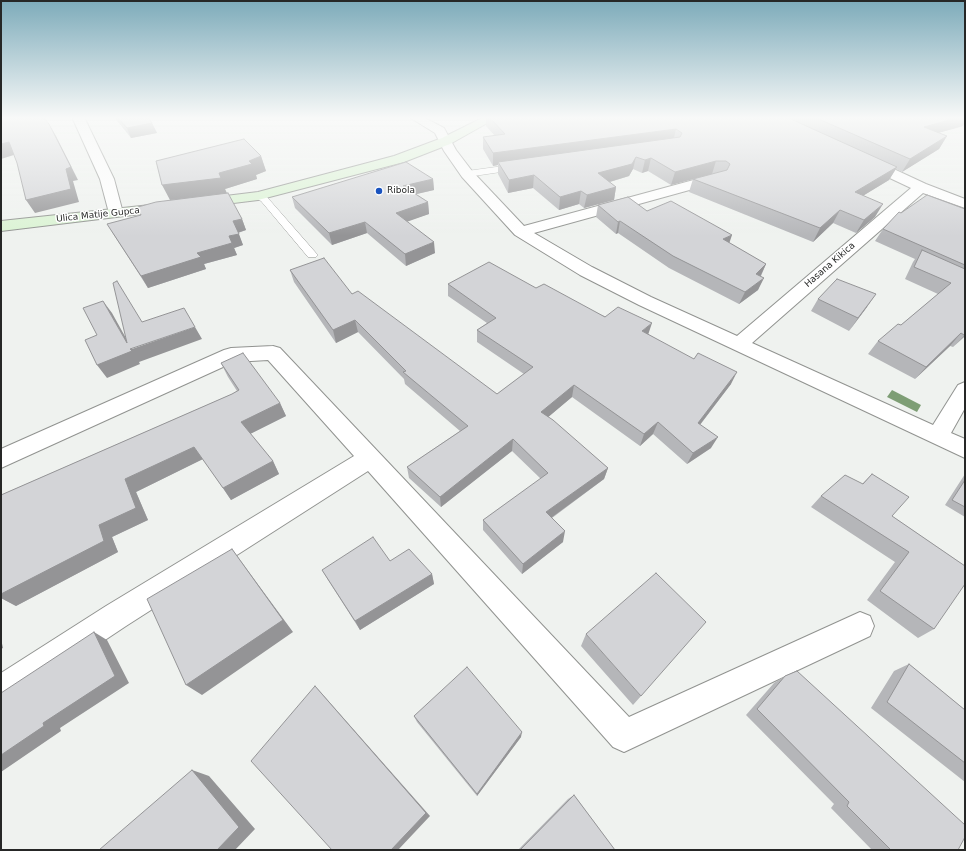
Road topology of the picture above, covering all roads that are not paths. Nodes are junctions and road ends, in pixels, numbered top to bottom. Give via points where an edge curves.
1 (97, 157) edge
2 (405, 157) edge
3 (454, 157) edge
4 (856, 157) edge
5 (528, 165) edge
6 (467, 174) junction
7 (717, 178) edge
8 (921, 187) junction
9 (258, 196) junction
10 (965, 204) edge
11 (116, 213) junction
12 (1, 226) edge
13 (521, 232) junction
14 (312, 255) dead end
15 (739, 344) junction
16 (965, 390) edge
17 (938, 436) junction
18 (965, 449) edge
19 (370, 458) junction
20 (1, 459) edge
21 (860, 626) dead end
22 (1, 691) edge

1 - 11 street via 107,179
2 - 9 street, Ulica Matije Gupca
3 - 6 street
4 - 8 street
5 - 6 lane
6 - 13 street
7 - 13 street
8 - 10 street
8 - 15 street, Hasana Kikica
9 - 11 street, Ulica Matije Gupca
9 - 14 lane via 264,198
11 - 12 street, Ulica Matije Gupca
13 - 15 street via 592,274
15 - 17 street
16 - 17 street
17 - 18 street
19 - 20 street via 273,353 231,355
19 - 21 street via 624,736
19 - 22 street via 116,616

